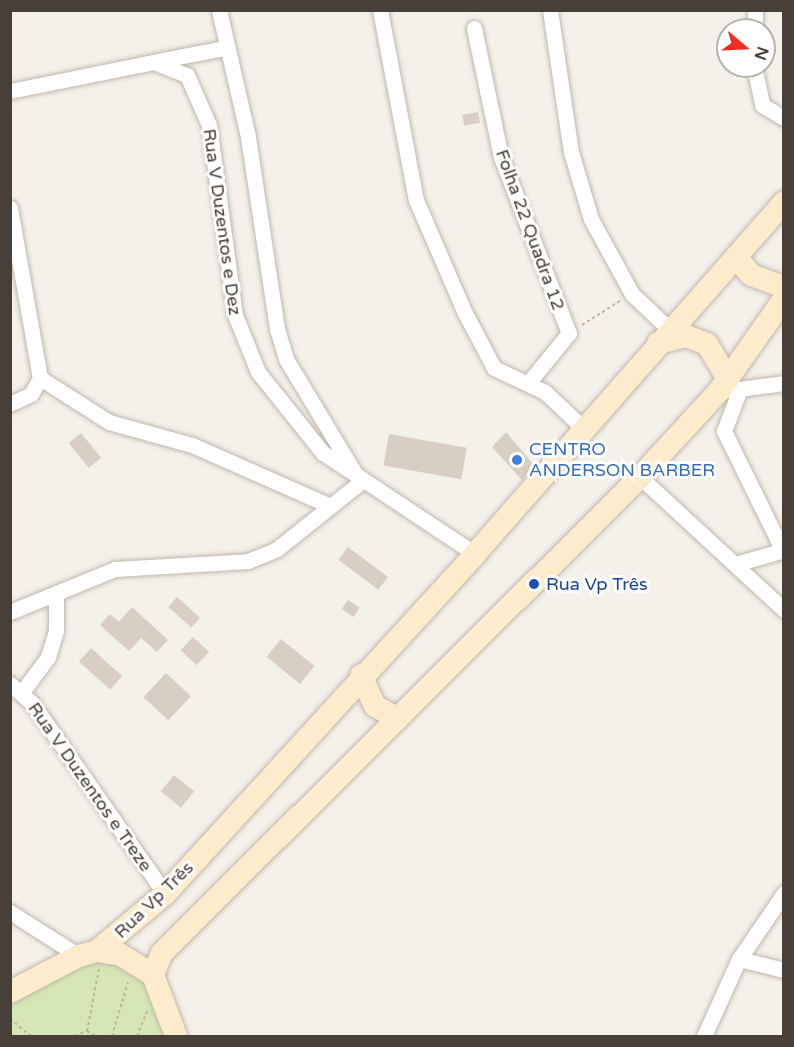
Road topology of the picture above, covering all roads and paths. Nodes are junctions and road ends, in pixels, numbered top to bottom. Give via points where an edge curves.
1 (219, 10) edge
2 (380, 10) edge
3 (550, 10) edge
4 (474, 28) dead end
5 (224, 48) junction
6 (154, 62) junction
7 (756, 78) edge
8 (10, 91) edge
9 (783, 117) edge
10 (783, 202) edge
11 (10, 208) edge
12 (736, 257) junction
13 (783, 288) edge
14 (632, 294) junction
15 (783, 299) edge
16 (569, 333) junction
17 (663, 336) junction
18 (40, 378) junction
19 (529, 382) junction
20 (783, 384) edge
21 (729, 386) junction
22 (10, 404) edge
23 (583, 428) junction
24 (358, 475) junction
25 (640, 477) junction
26 (328, 505) junction
27 (783, 550) edge
28 (475, 554) junction
29 (738, 563) junction
30 (56, 593) junction
31 (783, 610) edge
32 (10, 612) edge
33 (361, 675) junction
34 (16, 688) edge
35 (398, 719) junction
36 (783, 893) edge
37 (165, 894) junction
38 (10, 912) edge
39 (93, 955) junction
40 (739, 959) junction
41 (783, 970) edge
42 (153, 975) junction
43 (130, 976) dead end
44 (10, 992) edge
45 (150, 1005) dead end
46 (10, 1019) edge
47 (87, 1031) junction
48 (31, 1036) edge
49 (75, 1036) edge
50 (96, 1036) edge
51 (112, 1036) edge
52 (136, 1036) edge
53 (176, 1036) edge
54 (704, 1036) edge

1 - 5 street
2 - 19 street via 405,149 429,238 494,368
3 - 14 street via 578,183 591,219
4 - 16 street, Folha 22 Quadra 12 via 504,166
5 - 6 street
5 - 24 street via 248,137 276,329 286,359
6 - 8 street
6 - 24 street, Rua V Duzentos e Dez via 187,75 204,106 226,268 243,342 296,423 323,453
7 - 9 street via 762,105
10 - 12 main road, Rua Vp Três
11 - 18 street
12 - 13 main road via 751,275
12 - 17 main road, Rua Vp Três
14 - 16 path
14 - 17 street
15 - 21 main road
16 - 19 street, Folha 22 Quadra 12
17 - 21 main road via 686,336 707,344
17 - 23 main road, Rua Vp Três
18 - 22 street via 31,394
18 - 26 street via 109,422 192,445
19 - 23 street
20 - 21 street
21 - 25 main road
21 - 27 street via 724,431
23 - 28 main road, Rua Vp Três
24 - 26 street
24 - 28 street, Rua V Duzentos e Dez
25 - 29 street
25 - 35 main road
26 - 30 street via 277,549 248,561 115,569
27 - 29 street
28 - 33 main road, Rua Vp Três
29 - 31 street
30 - 32 street
30 - 34 street via 56,631 48,657
33 - 35 main road via 375,706
33 - 37 main road, Rua Vp Três
34 - 37 street, Rua V Duzentos e Treze
35 - 42 main road via 162,953
36 - 40 street
37 - 39 main road, Rua Vp Três
38 - 39 street
39 - 42 main road via 142,963
39 - 44 main road, Rua Vp Três
39 - 47 path
40 - 41 street
40 - 54 street
42 - 53 main road
43 - 51 path
45 - 52 path
46 - 48 path
47 - 49 path
47 - 50 path

